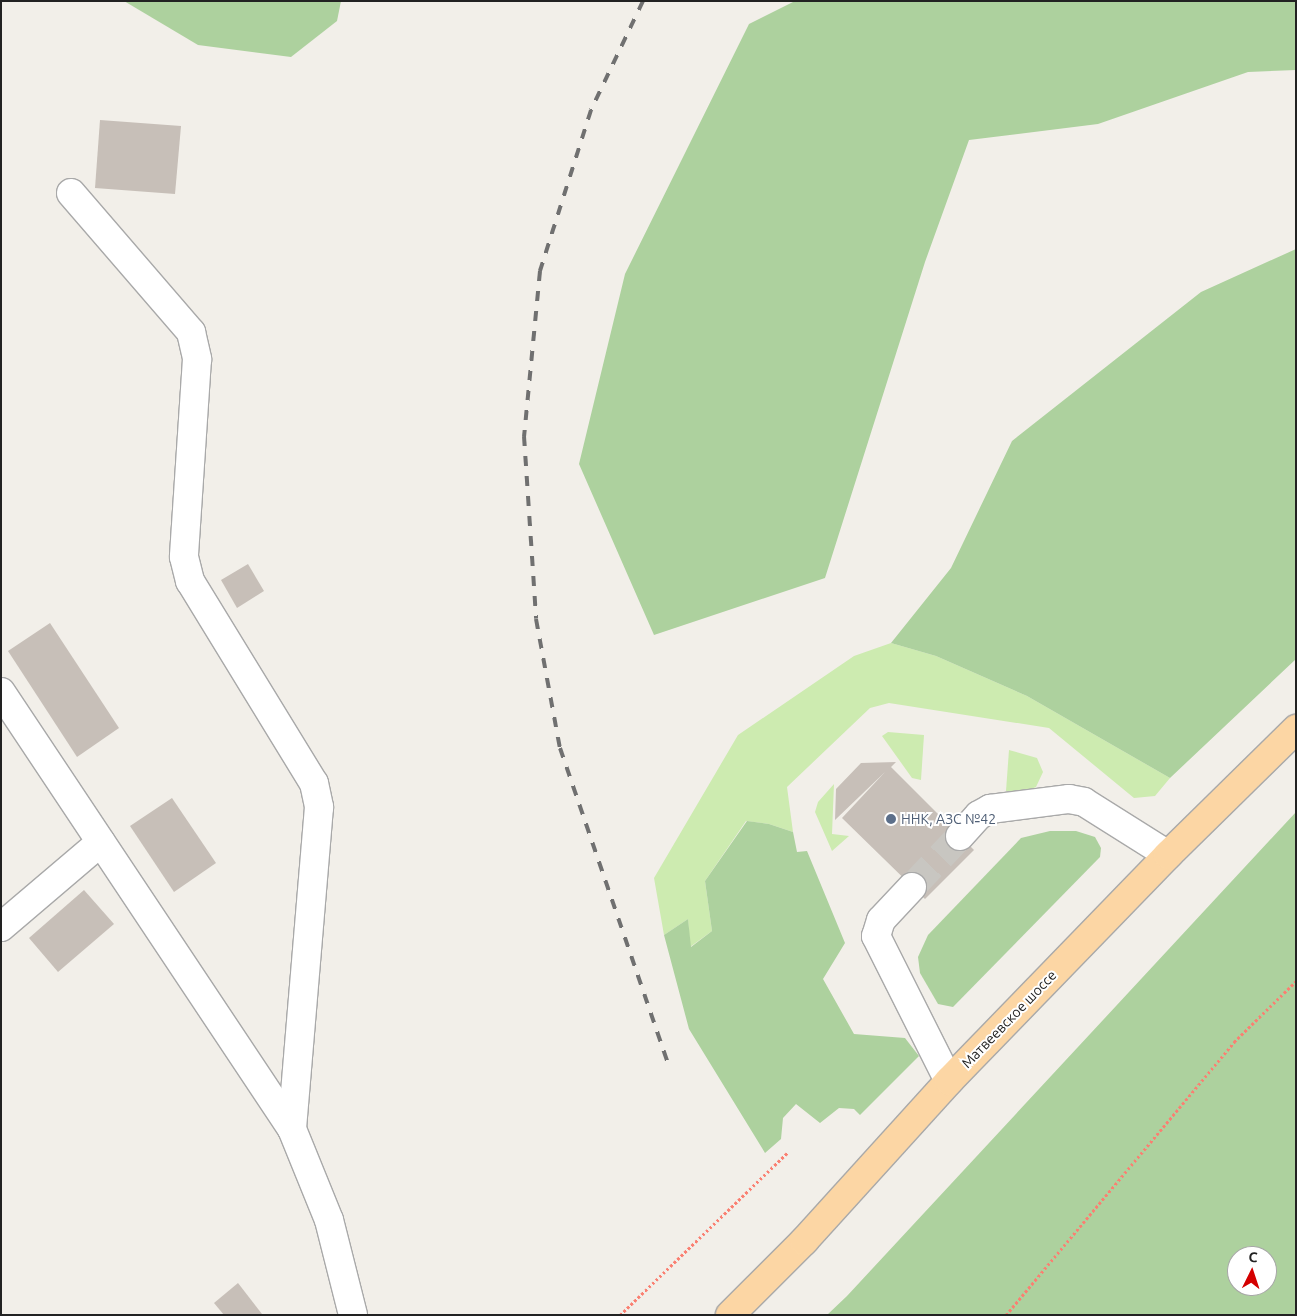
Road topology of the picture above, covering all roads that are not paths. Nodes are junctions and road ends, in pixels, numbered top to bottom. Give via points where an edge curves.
1 (71, 192) dead end
2 (1, 692) edge
3 (1296, 729) edge
4 (960, 836) tunnel mouth
5 (101, 842) junction
6 (1168, 855) junction
7 (912, 887) tunnel mouth
8 (1, 927) edge
9 (949, 1081) junction
10 (292, 1129) junction
11 (353, 1315) edge
12 (730, 1315) edge

1 - 10 lane via 190,332 197,359 184,557 190,581 314,783 319,807
2 - 5 lane
3 - 6 main road, Матвеевское шоссе
4 - 6 lane via 990,809 1069,799 1084,802
5 - 8 lane
5 - 10 lane
6 - 9 main road, Матвеевское шоссе
7 - 9 lane via 881,920 876,936
9 - 12 main road, Матвеевское шоссе via 804,1241
10 - 11 lane via 329,1220

